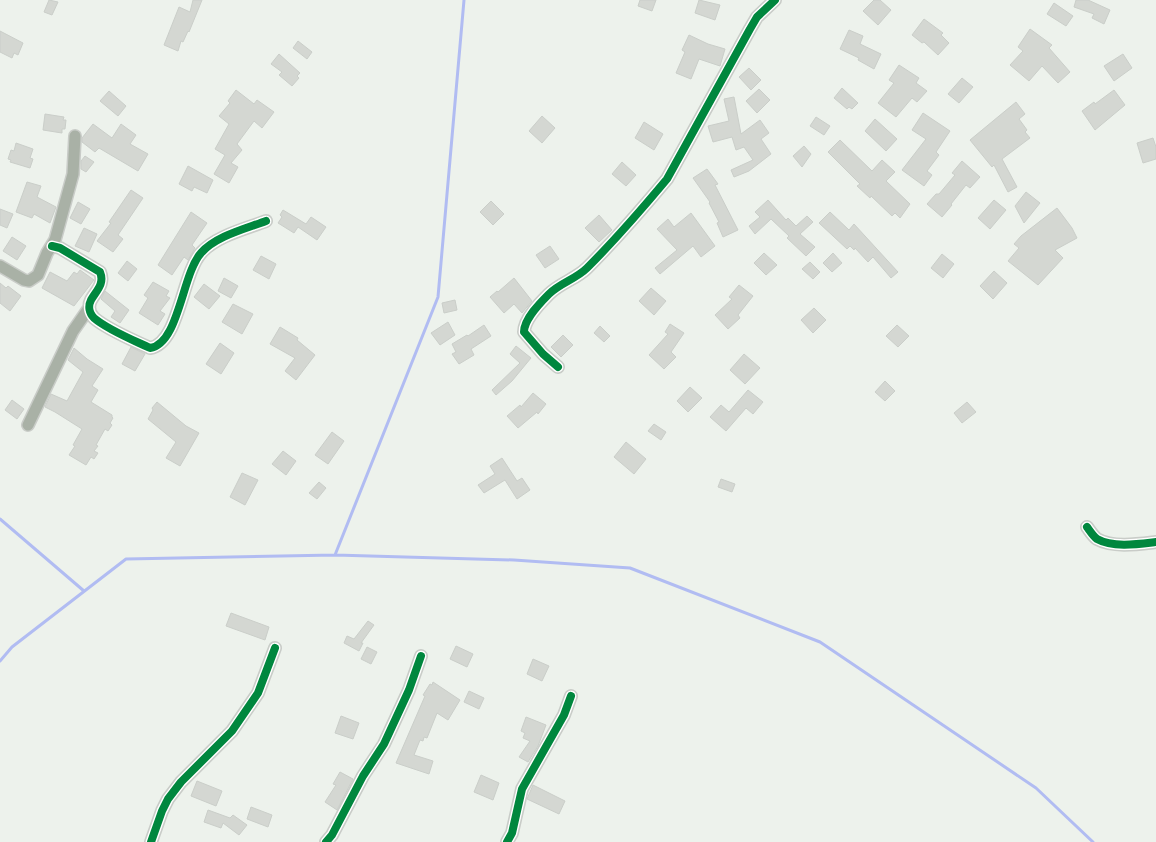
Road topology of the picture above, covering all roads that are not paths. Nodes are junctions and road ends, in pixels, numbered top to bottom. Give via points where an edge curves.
1 (775, 0) edge
2 (75, 136) dead end
3 (266, 221) dead end
4 (52, 246) junction
5 (0, 266) edge
6 (89, 308) junction
7 (558, 367) dead end
8 (28, 425) dead end
9 (1087, 527) dead end
10 (1156, 542) edge
11 (275, 648) dead end
12 (421, 656) dead end
13 (571, 696) dead end
14 (150, 842) edge
15 (326, 842) edge
16 (506, 842) edge

1 - 7 street via 757,17 667,178 650,200 586,269 556,288 526,322 524,332
2 - 4 street via 73,174
3 - 6 street via 224,237 199,255 177,316 160,345 150,348 124,336 95,318
4 - 5 street via 38,275 29,281
4 - 6 street via 100,272 102,282
6 - 8 street via 73,331
9 - 10 street via 1095,538 1103,541 1124,544
11 - 14 street via 258,693 232,731 168,799
12 - 15 street via 384,744
13 - 16 street via 564,716 522,789 512,833

